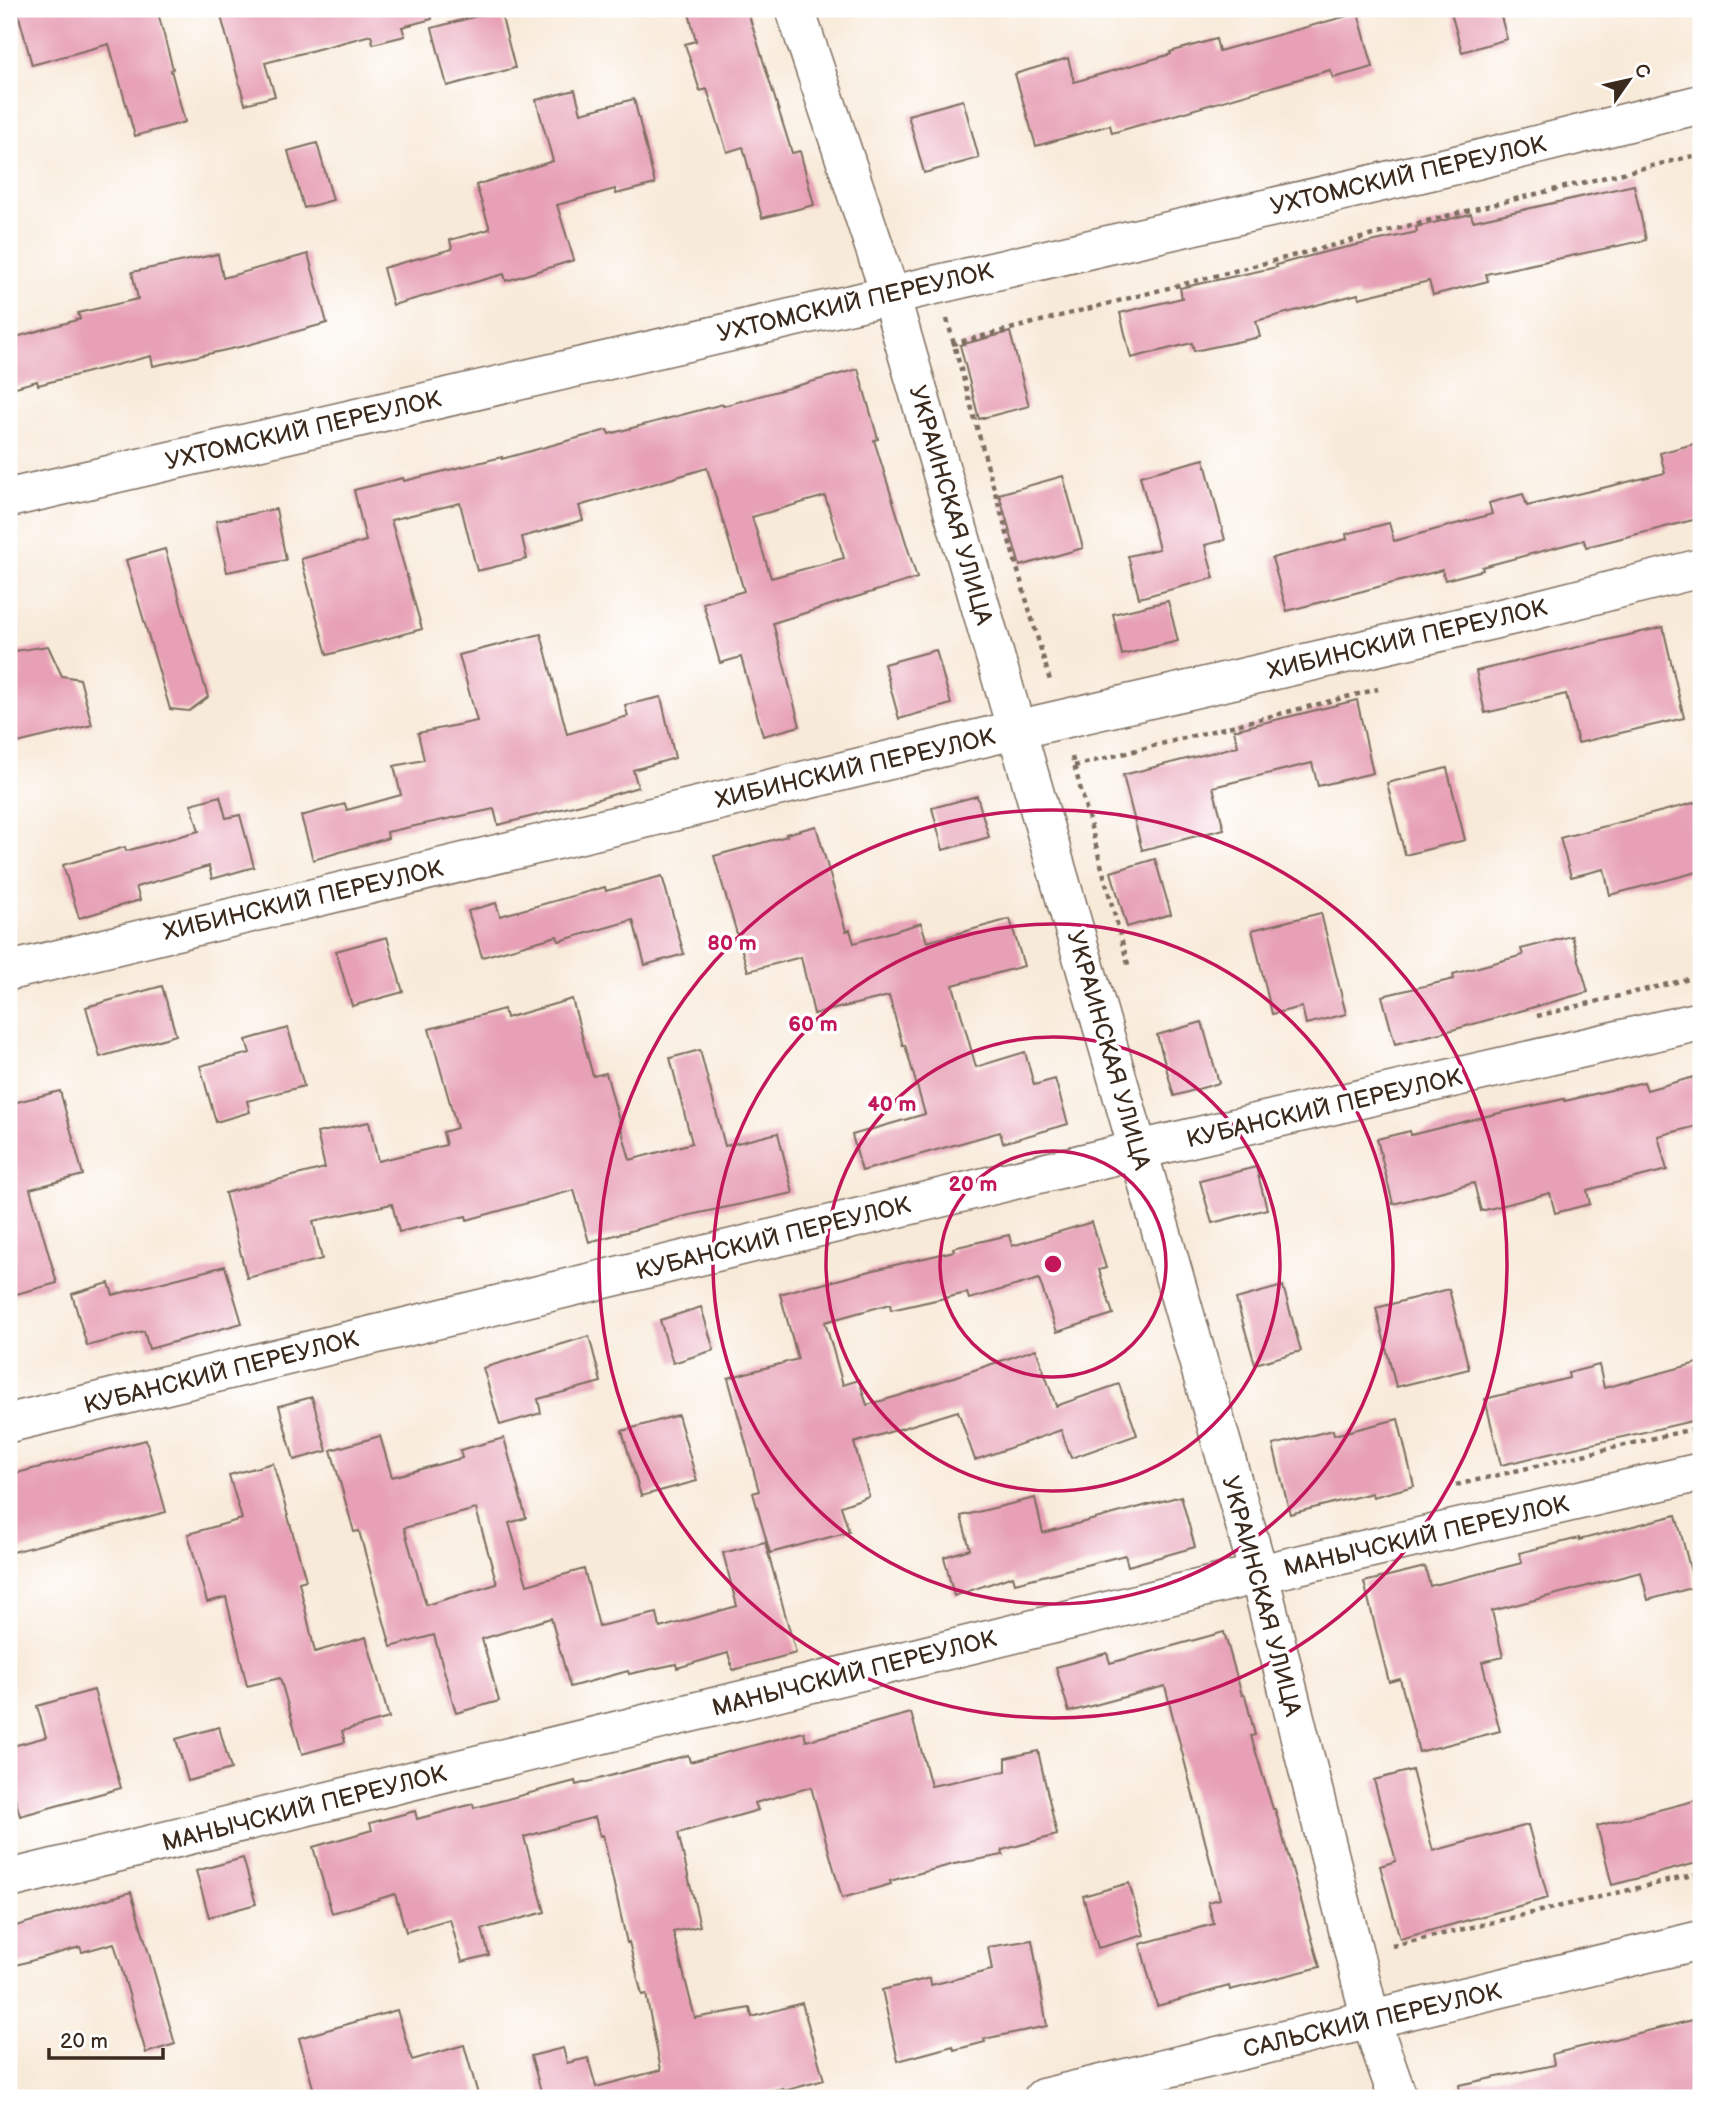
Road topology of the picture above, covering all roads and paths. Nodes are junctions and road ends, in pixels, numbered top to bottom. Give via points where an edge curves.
1 (795, 9) edge
2 (1701, 104) edge
3 (1701, 154) edge
4 (937, 283) junction
5 (890, 294) junction
6 (954, 344) junction
7 (908, 356) junction
8 (9, 498) edge
9 (1701, 568) edge
10 (1381, 688) dead end
11 (1062, 719) junction
12 (1015, 730) junction
13 (1075, 765) junction
14 (1029, 776) junction
15 (9, 971) edge
16 (1131, 975) dead end
17 (1701, 1021) edge
18 (1138, 1150) junction
19 (9, 1423) edge
20 (1701, 1427) edge
21 (1701, 1472) edge
22 (1447, 1488) dead end
23 (1259, 1574) junction
24 (1701, 1873) edge
25 (9, 1880) edge
26 (1701, 1940) edge
27 (1392, 1946) dead end
28 (1371, 2021) junction
29 (1043, 2098) edge
30 (1398, 2098) edge

1 - 5 street, УКРАИНСКАЯ УЛИЦА
2 - 4 street, УХТОМСКИЙ ПЕРЕУЛОК
3 - 6 path
4 - 5 street, УХТОМСКИЙ ПЕРЕУЛОК
4 - 6 path
5 - 7 street, УКРАИНСКАЯ УЛИЦА
5 - 8 street, УХТОМСКИЙ ПЕРЕУЛОК
6 - 7 path
6 - 11 path
7 - 12 street, УКРАИНСКАЯ УЛИЦА
9 - 11 street, ХИБИНСКИЙ ПЕРЕУЛОК
10 - 13 path
11 - 12 street, ХИБИНСКИЙ ПЕРЕУЛОК
11 - 13 path
12 - 14 street, УКРАИНСКАЯ УЛИЦА
12 - 15 street, ХИБИНСКИЙ ПЕРЕУЛОК
13 - 14 path
13 - 16 path
14 - 18 street, УКРАИНСКАЯ УЛИЦА
17 - 18 street, КУБАНСКИЙ ПЕРЕУЛОК
18 - 19 street, КУБАНСКИЙ ПЕРЕУЛОК
18 - 23 street, УКРАИНСКАЯ УЛИЦА
20 - 22 path
21 - 23 street, МАНЫЧСКИЙ ПЕРЕУЛОК
23 - 25 street, МАНЫЧСКИЙ ПЕРЕУЛОК
23 - 28 street, УКРАИНСКАЯ УЛИЦА
24 - 27 path
26 - 28 street, САЛЬСКИЙ ПЕРЕУЛОК
28 - 29 street, САЛЬСКИЙ ПЕРЕУЛОК
28 - 30 street, УКРАИНСКАЯ УЛИЦА

